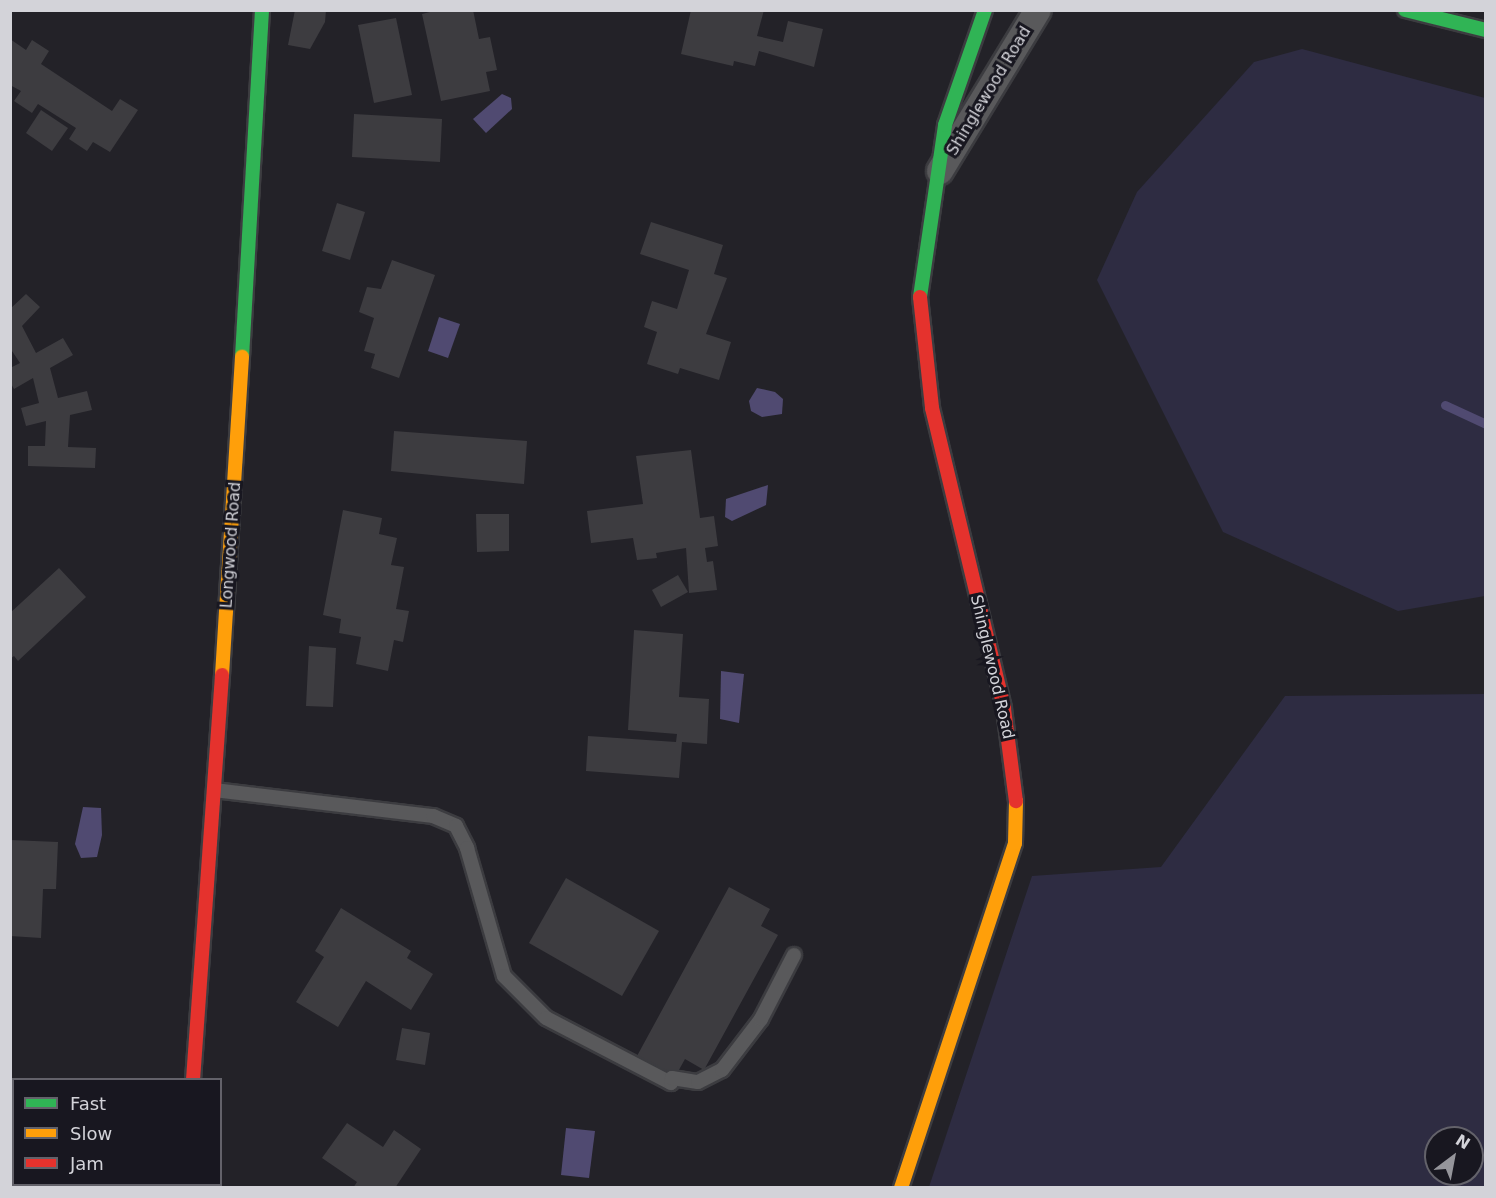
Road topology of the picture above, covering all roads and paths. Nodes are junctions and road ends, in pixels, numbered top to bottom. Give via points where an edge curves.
1 (262, 10) edge
2 (985, 10) edge
3 (1038, 10) edge
4 (1405, 10) edge
5 (1485, 30) edge
6 (939, 172) junction
7 (214, 790) junction
8 (794, 955) dead end
9 (193, 1078) edge
10 (902, 1188) edge

1 - 7 main road, Longwood Road
2 - 6 main road, Shinglewood Road via 945,125
3 - 6 street, Shinglewood Road
4 - 5 main road
6 - 10 main road, Shinglewood Road via 920,267 925,364 951,495 1004,709 1016,783 1015,843
7 - 8 lane via 433,816 456,826 467,849 504,976 546,1018 671,1083 672,1078 698,1082 722,1070 761,1019
7 - 9 main road, Longwood Road

